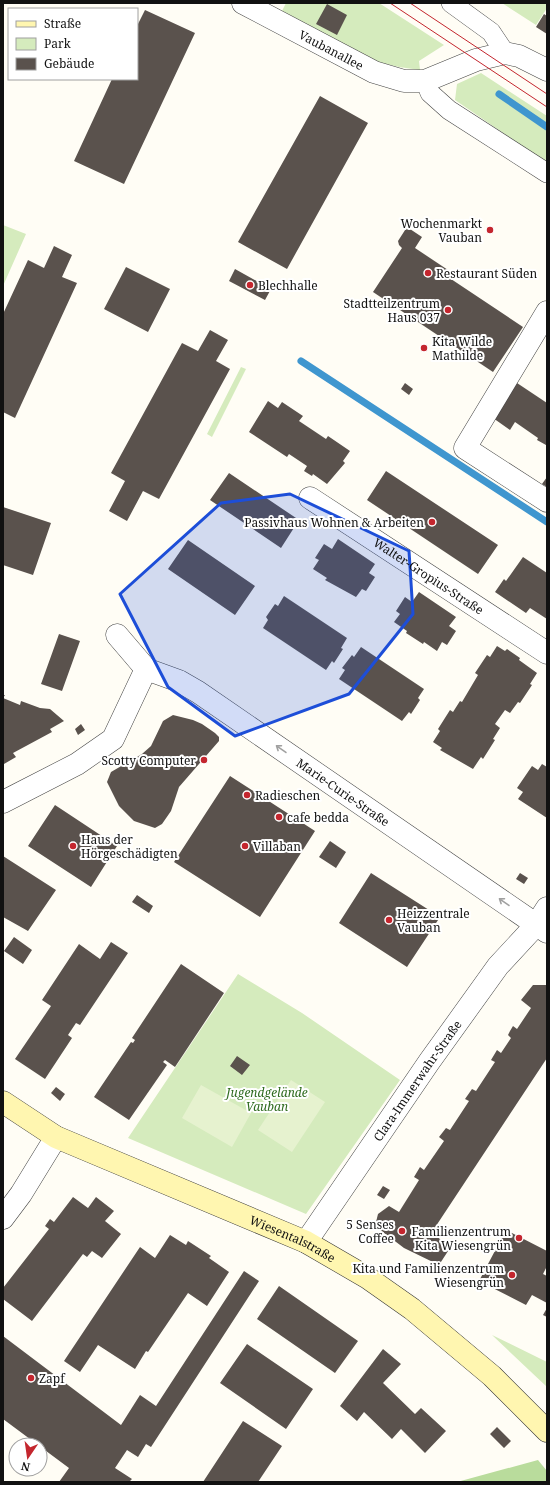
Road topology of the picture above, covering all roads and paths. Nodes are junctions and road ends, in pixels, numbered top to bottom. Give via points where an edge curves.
1 (243, 3) edge
2 (451, 3) edge
3 (504, 53) junction
4 (547, 70) edge
5 (425, 81) junction
6 (547, 173) edge
7 (547, 312) edge
8 (310, 498) dead end
9 (547, 501) edge
10 (117, 635) dead end
11 (547, 653) edge
12 (146, 669) junction
13 (3, 802) edge
14 (543, 922) edge
15 (3, 1102) edge
16 (56, 1136) junction
17 (3, 1218) edge
18 (306, 1242) junction
19 (547, 1431) edge

1 - 5 street, Vaubanallee via 374,72 404,82
2 - 3 street via 491,32
3 - 4 street, Vaubanallee via 519,56
3 - 5 street, Vaubanallee via 476,60
5 - 6 street via 430,93 449,110
7 - 9 street via 465,448
8 - 11 street, Walter-Gropius-Straße
10 - 12 street, Marie-Curie-Straße
12 - 13 street via 113,739 77,764
14 -> 12 street, Marie-Curie-Straße via 198,692 179,681
14 - 18 street, Clara-Immerwahr-Straße via 498,966
15 - 16 main road, Wiesentalstraße
16 - 17 street via 21,1194
16 - 18 main road, Wiesentalstraße
18 - 19 main road, Wiesentalstraße via 368,1278 412,1309 492,1376

